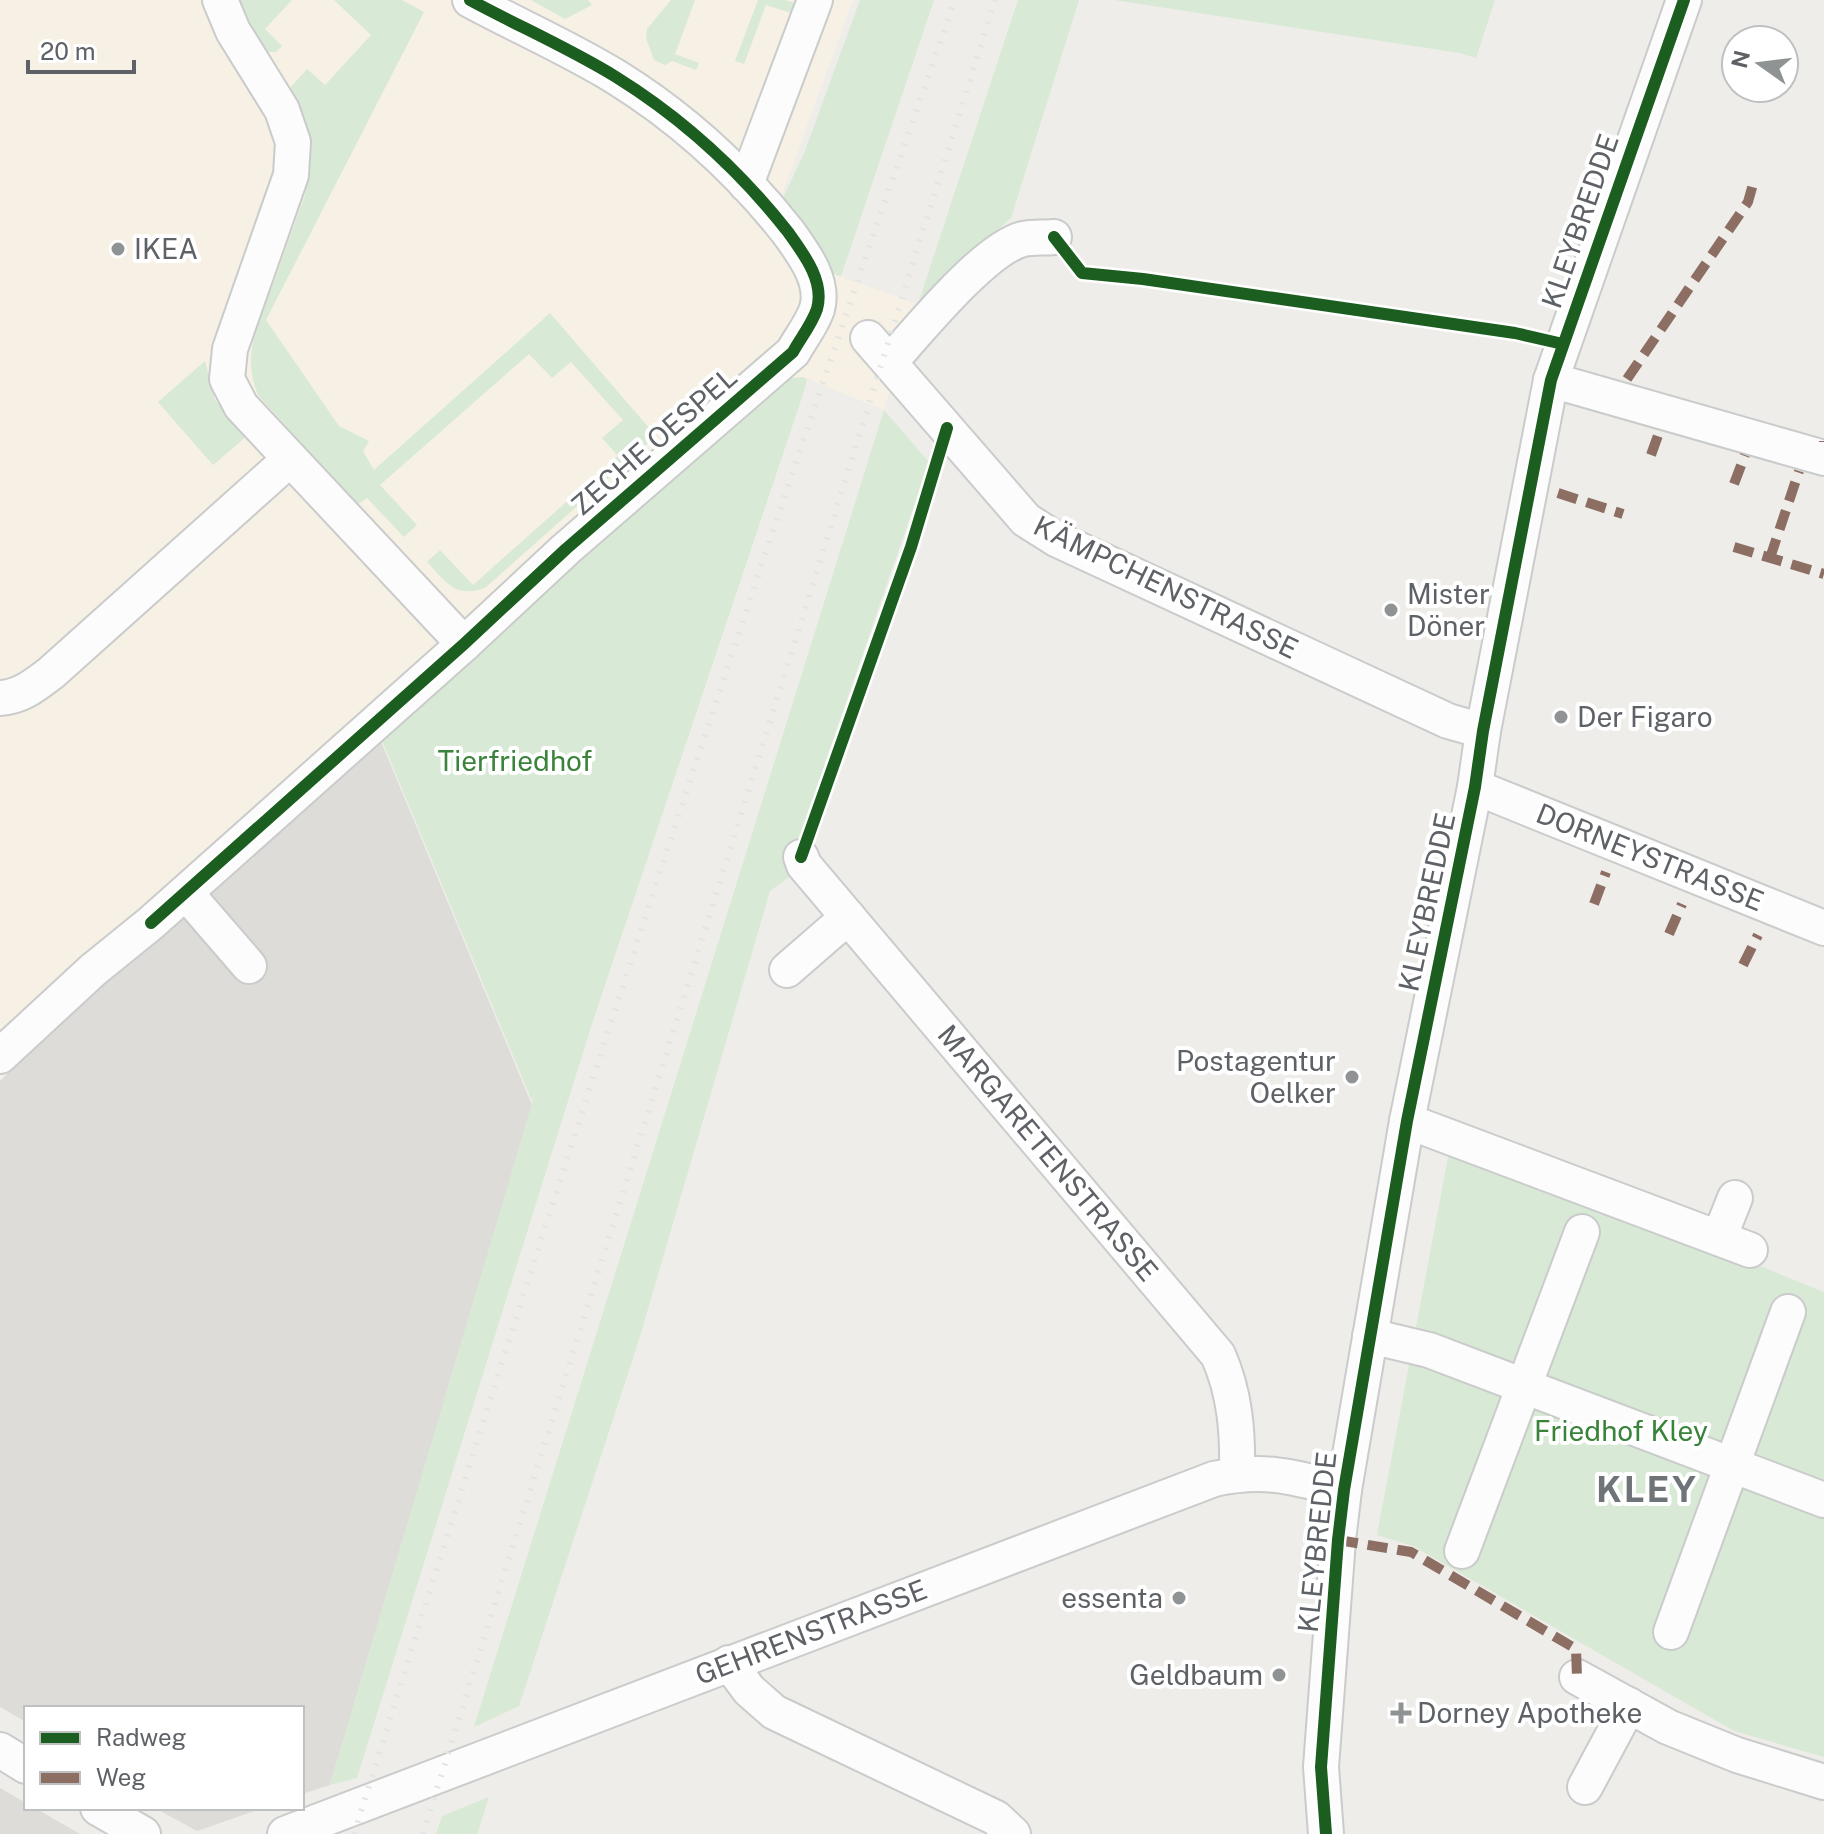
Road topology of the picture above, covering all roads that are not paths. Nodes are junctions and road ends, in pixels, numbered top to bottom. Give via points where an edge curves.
1 (220, 0) edge
2 (470, 0) edge
3 (815, 0) edge
4 (1684, 0) edge
5 (746, 184) junction
6 (1054, 237) dead end
7 (1551, 380) junction
8 (1824, 458) edge
9 (290, 459) junction
10 (464, 644) junction
11 (0, 698) edge
12 (1483, 731) junction
13 (1475, 787) junction
14 (801, 857) dead end
15 (186, 893) junction
16 (848, 917) junction
17 (1824, 928) edge
18 (249, 966) dead end
19 (787, 970) dead end
20 (0, 1056) edge
21 (1407, 1121) junction
22 (1735, 1198) dead end
23 (1582, 1232) dead end
24 (1788, 1312) dead end
25 (1370, 1336) junction
26 (1525, 1386) junction
27 (1730, 1464) junction
28 (1237, 1474) junction
29 (1344, 1490) junction
30 (1824, 1500) edge
31 (1462, 1551) dead end
32 (1671, 1632) dead end
33 (729, 1663) junction
34 (1577, 1677) dead end
35 (1629, 1705) junction
36 (0, 1750) edge
37 (24, 1765) edge
38 (1824, 1782) edge
39 (1585, 1787) dead end
40 (101, 1810) edge
41 (143, 1834) edge
42 (285, 1834) edge
43 (1013, 1834) edge
44 (1326, 1834) edge

1 - 9 street via 282,110 293,142 291,175 237,325 227,379 241,406
2 - 5 street, ZECHE OESPEL via 617,77 711,147
3 - 5 street
4 - 7 street, KLEYBREDDE
5 - 10 street, ZECHE OESPEL via 808,259 817,289 817,309 793,352
6 - 12 street, KÄMPCHENSTRASSE via 1021,239 996,255 879,350 1026,520 1056,539 1448,721
7 - 8 street
7 - 12 street, KLEYBREDDE
9 - 10 street
9 - 11 street via 51,673 31,688
10 - 15 street, ZECHE OESPEL
12 - 13 street, KLEYBREDDE
13 - 17 street, DORNEYSTRASSE
13 - 21 street, KLEYBREDDE
14 - 16 street, MARGARETENSTRASSE
15 - 18 street
15 - 20 street, ZECHE OESPEL
16 - 19 street
16 - 28 street, MARGARETENSTRASSE via 1218,1355 1235,1412
21 - 22 street via 1735,1244
21 - 25 street, KLEYBREDDE
23 - 26 street
24 - 27 street
25 - 26 street via 1429,1350
25 - 29 street, KLEYBREDDE
26 - 27 street
26 - 31 street
27 - 30 street
27 - 32 street
28 - 29 street, GEHRENSTRASSE via 1280,1474
28 - 33 street, GEHRENSTRASSE
29 - 44 street, KLEYBREDDE via 1321,1767
33 - 42 street, GEHRENSTRASSE
33 - 43 street via 774,1712 996,1818
34 - 35 street
35 - 38 street via 1737,1755
35 - 39 street
36 - 37 street
40 - 41 street

